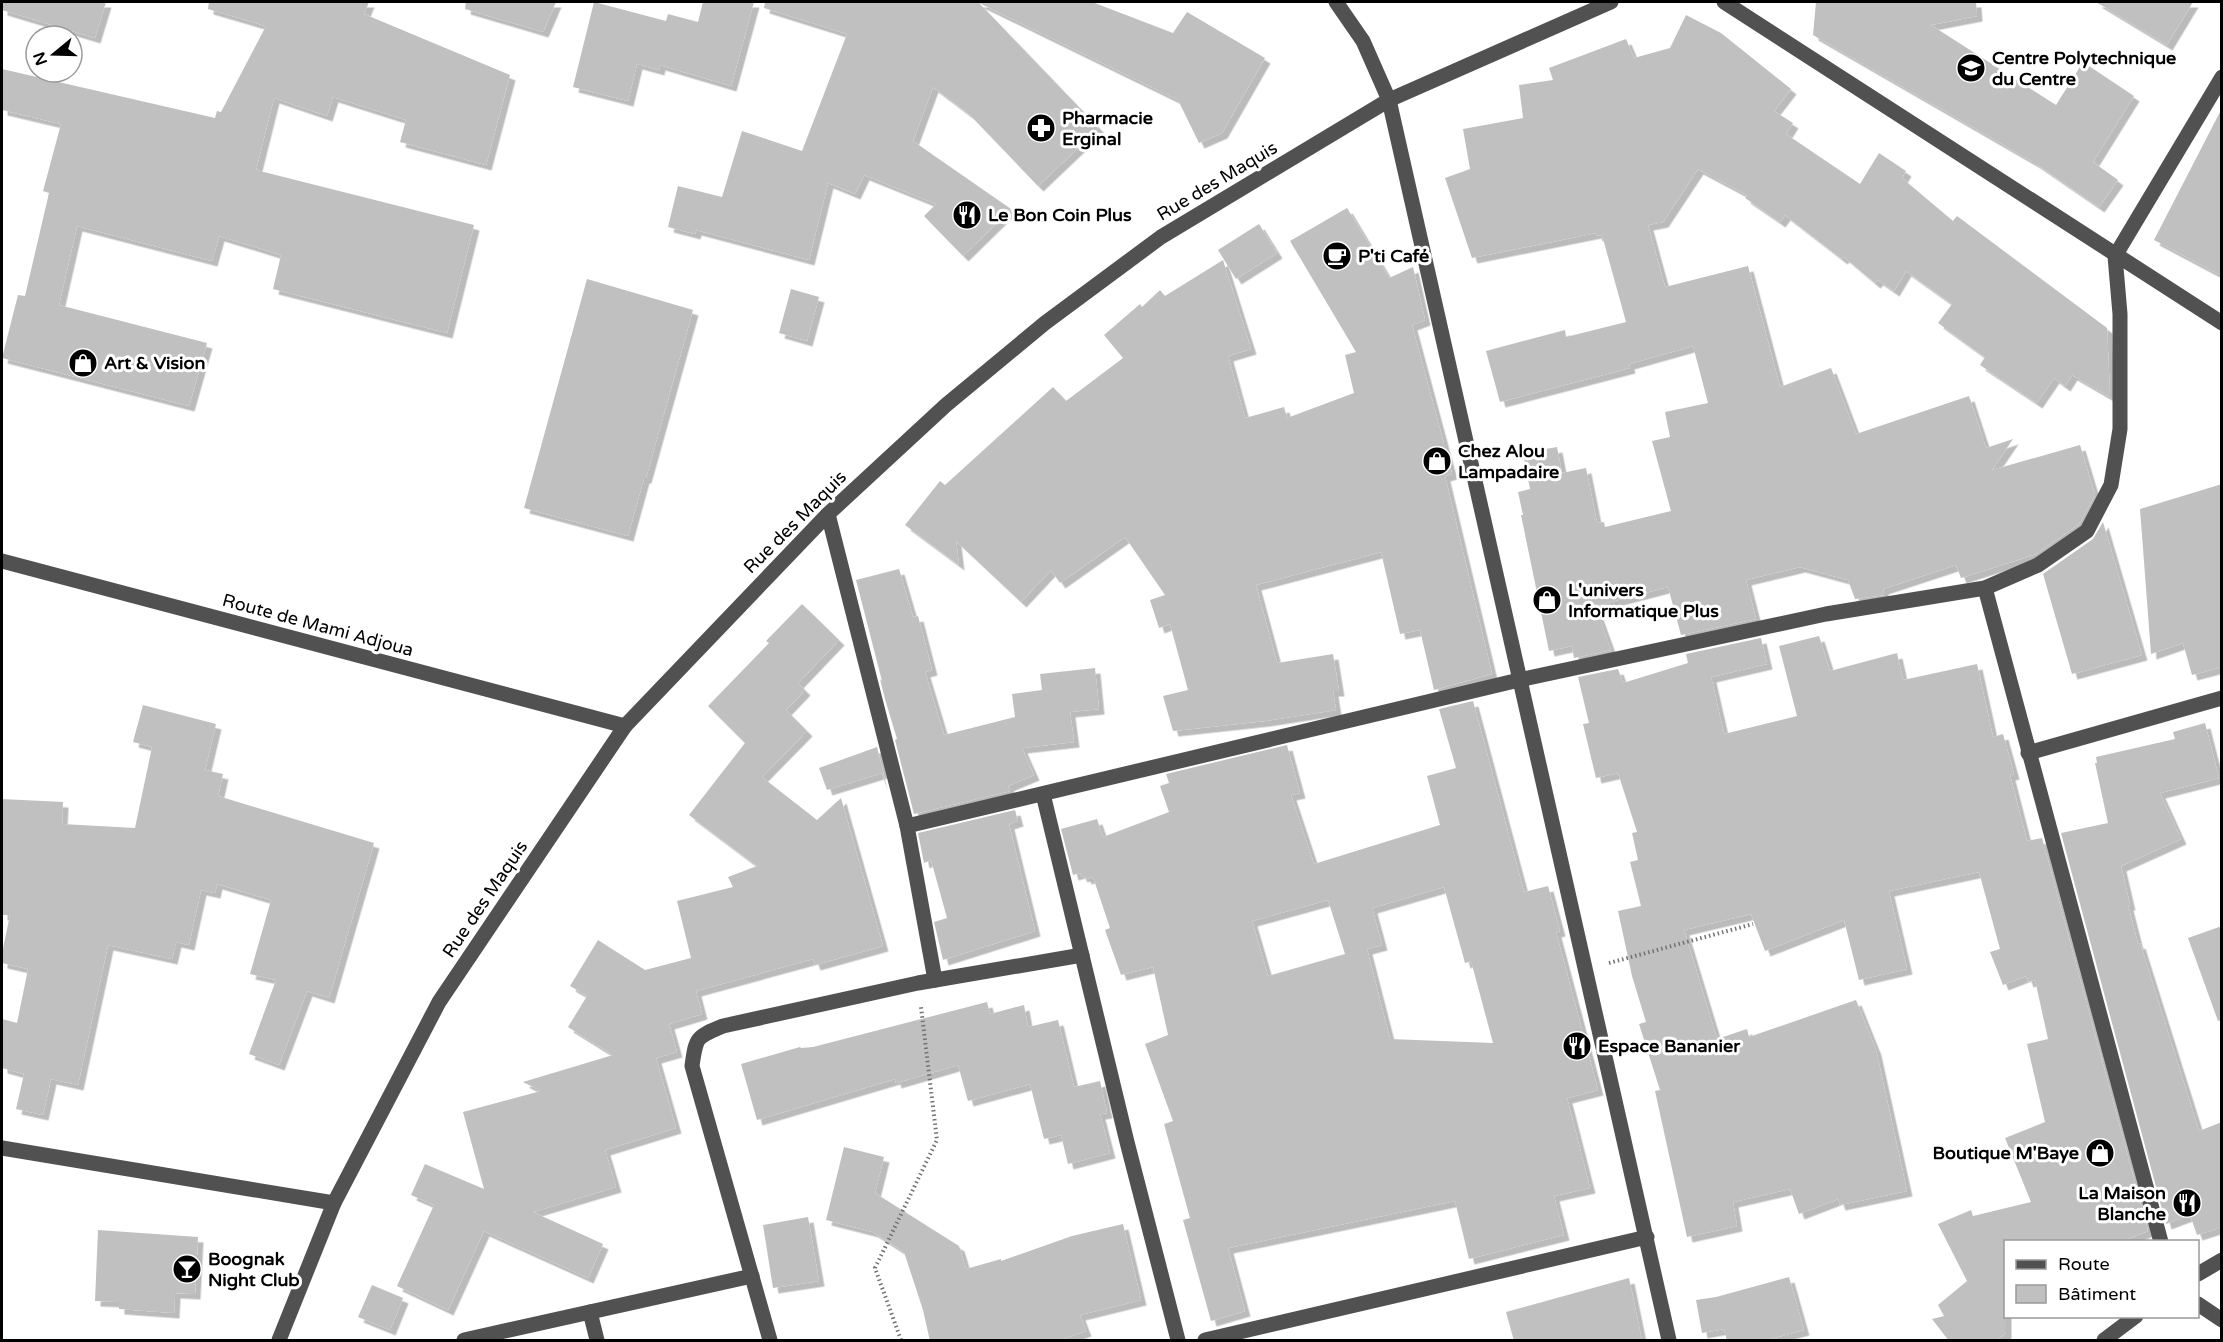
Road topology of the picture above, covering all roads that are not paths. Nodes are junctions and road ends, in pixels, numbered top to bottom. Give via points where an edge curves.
1 (1336, 2) edge
2 (1611, 2) edge
3 (1724, 2) edge
4 (2222, 76) edge
5 (1389, 100) junction
6 (2115, 256) junction
7 (2222, 323) edge
8 (828, 514) junction
9 (2, 561) edge
10 (1985, 588) junction
11 (1519, 680) junction
12 (2222, 698) edge
13 (625, 726) junction
14 (2028, 753) junction
15 (1043, 794) junction
16 (907, 826) junction
17 (1082, 955) junction
18 (935, 980) junction
19 (2, 1148) edge
20 (334, 1203) junction
21 (1647, 1237) junction
22 (2160, 1240) edge
23 (2222, 1260) edge
24 (2199, 1273) edge
25 (752, 1276) junction
26 (2199, 1305) edge
27 (590, 1312) junction
28 (2135, 1318) edge
29 (2222, 1320) edge
30 (279, 1341) edge
31 (464, 1341) edge
32 (597, 1341) edge
33 (770, 1341) edge
34 (1178, 1341) edge
35 (1205, 1341) edge
36 (1669, 1341) edge
37 (2104, 1341) edge

1 - 5 street via 1363,41
2 - 5 street, Rue des Maquis
3 - 6 street
4 - 6 street
5 - 8 street, Rue des Maquis via 1141,252 946,405
5 - 11 street
6 - 7 street
6 - 10 street via 2120,314 2120,429 2111,485 2087,531 2038,566
8 - 13 street, Rue des Maquis
8 - 16 street
9 - 13 street, Route de Mami Adjoua
10 - 11 street via 1826,614
10 - 14 street
11 - 15 street
11 - 21 street
12 - 14 street
13 - 20 street, Rue des Maquis via 439,1002
14 - 22 street
15 - 16 street
15 - 17 street
16 - 18 street
17 - 18 street
17 - 34 street
18 - 25 street via 723,1026 700,1036 692,1066
19 - 20 street
20 - 30 street, Rue des Maquis
21 - 35 street
21 - 36 street
23 - 24 street
25 - 27 street
25 - 33 street
26 - 29 street
27 - 31 street
27 - 32 street
28 - 37 street

